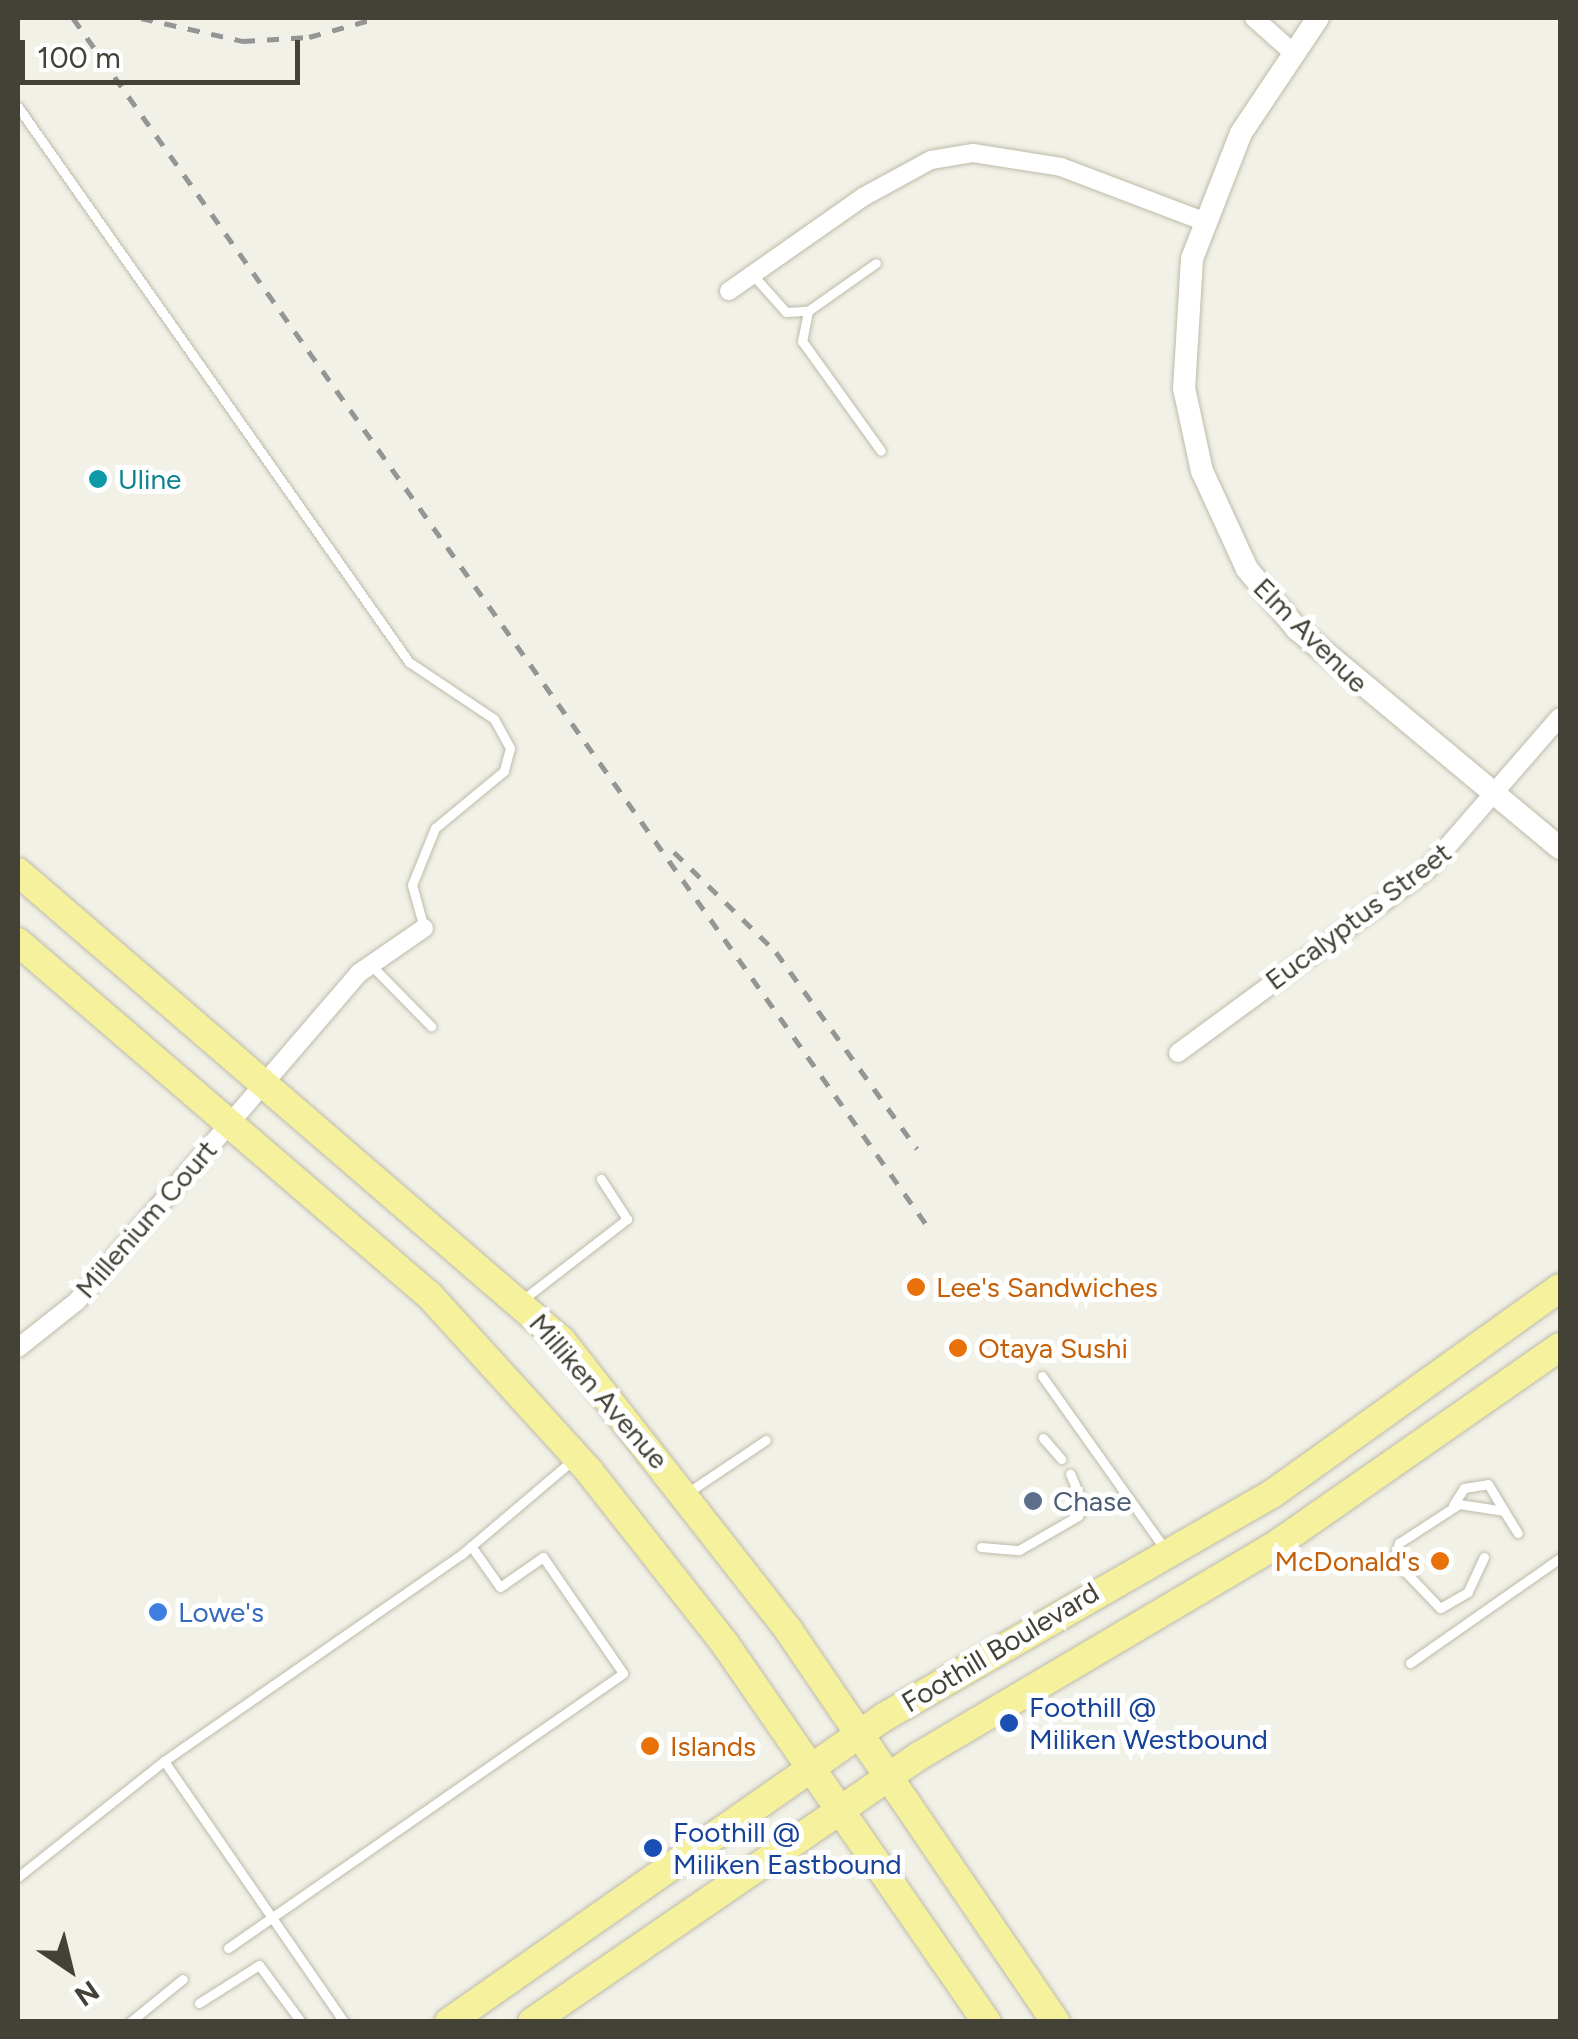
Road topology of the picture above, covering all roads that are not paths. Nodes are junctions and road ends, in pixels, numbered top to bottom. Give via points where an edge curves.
1 (1254, 18) edge
2 (1318, 18) edge
3 (1291, 51) junction
4 (18, 107) edge
5 (1203, 222) junction
6 (876, 264) dead end
7 (752, 274) junction
8 (728, 292) dead end
9 (808, 312) junction
10 (881, 451) dead end
11 (1560, 716) edge
12 (1494, 794) junction
13 (1560, 848) edge
14 (18, 872) edge
15 (424, 928) joint
16 (18, 942) edge
17 (372, 965) junction
18 (431, 1026) dead end
19 (1178, 1053) dead end
20 (265, 1080) junction
21 (227, 1123) junction
22 (601, 1179) dead end
23 (1560, 1288) edge
24 (520, 1302) junction
25 (1560, 1346) edge
26 (18, 1348) edge
27 (1042, 1376) dead end
28 (1043, 1438) dead end
29 (766, 1440) dead end
30 (576, 1457) junction
31 (1062, 1459) dead end
32 (1070, 1474) dead end
33 (688, 1494) junction
34 (1451, 1509) junction
35 (1504, 1511) junction
36 (1518, 1533) dead end
37 (471, 1546) junction
38 (981, 1547) dead end
39 (1166, 1551) junction
40 (1484, 1557) dead end
41 (1560, 1558) edge
42 (1410, 1663) dead end
43 (859, 1734) junction
44 (164, 1761) junction
45 (810, 1768) junction
46 (885, 1779) junction
47 (841, 1810) junction
48 (18, 1877) edge
49 (272, 1917) junction
50 (228, 1948) dead end
51 (183, 1979) dead end
52 (199, 2003) dead end
53 (130, 2022) edge
54 (301, 2022) edge
55 (344, 2022) edge
56 (449, 2022) edge
57 (532, 2022) edge
58 (987, 2022) edge
59 (1056, 2022) edge

1 - 3 street
2 - 3 street, Elm Avenue
3 - 5 street, Elm Avenue
4 - 15 lane via 409,662 494,719 510,748 504,771 435,828 412,884
5 - 7 street via 1061,168 973,153 931,160 863,197
5 - 12 street, Elm Avenue via 1182,324 1184,388 1227,532 1297,629
6 - 9 lane
7 - 8 street
7 - 9 lane via 786,312
9 - 10 lane via 802,341
11 - 12 street, Eucalyptus Street
12 - 13 street, Elm Avenue
12 - 19 street, Eucalyptus Street via 1426,872
14 - 20 main road, Milliken Avenue
15 - 17 street, Millenium Court
16 - 21 main road
17 - 18 lane
17 - 20 street, Millenium Court
20 - 21 street, Millenium Court
20 - 24 main road, Milliken Avenue
21 - 26 street, Millenium Court via 77,1301
21 - 30 main road via 430,1296
22 - 24 lane via 627,1219
23 - 39 main road, Foothill Boulevard via 1272,1494
24 - 33 main road, Milliken Avenue
25 - 46 main road, Foothill Boulevard via 1273,1547
27 - 39 lane
28 - 31 lane
29 - 33 lane
30 - 37 lane
30 - 45 main road
32 - 38 lane via 1084,1504 1078,1516 1019,1550
33 - 43 main road, Milliken Avenue
34 - 35 lane
34 - 35 lane via 1475,1483 1488,1484
34 - 40 lane via 1399,1544 1394,1560 1440,1608 1468,1592
35 - 36 lane
37 - 44 lane
37 - 49 lane via 500,1586 543,1557 623,1673
39 - 43 main road, Foothill Boulevard
41 - 42 lane
43 - 45 main road, Foothill Boulevard
43 - 46 main road, Milliken Avenue
44 - 48 lane
44 - 49 lane
45 - 47 main road
45 - 56 main road, Foothill Boulevard
46 - 47 main road, Foothill Boulevard
46 - 59 main road, Milliken Avenue
47 - 57 main road, Foothill Boulevard
47 - 58 main road
49 - 50 lane
49 - 55 lane
51 - 53 lane
52 - 54 lane via 259,1965

